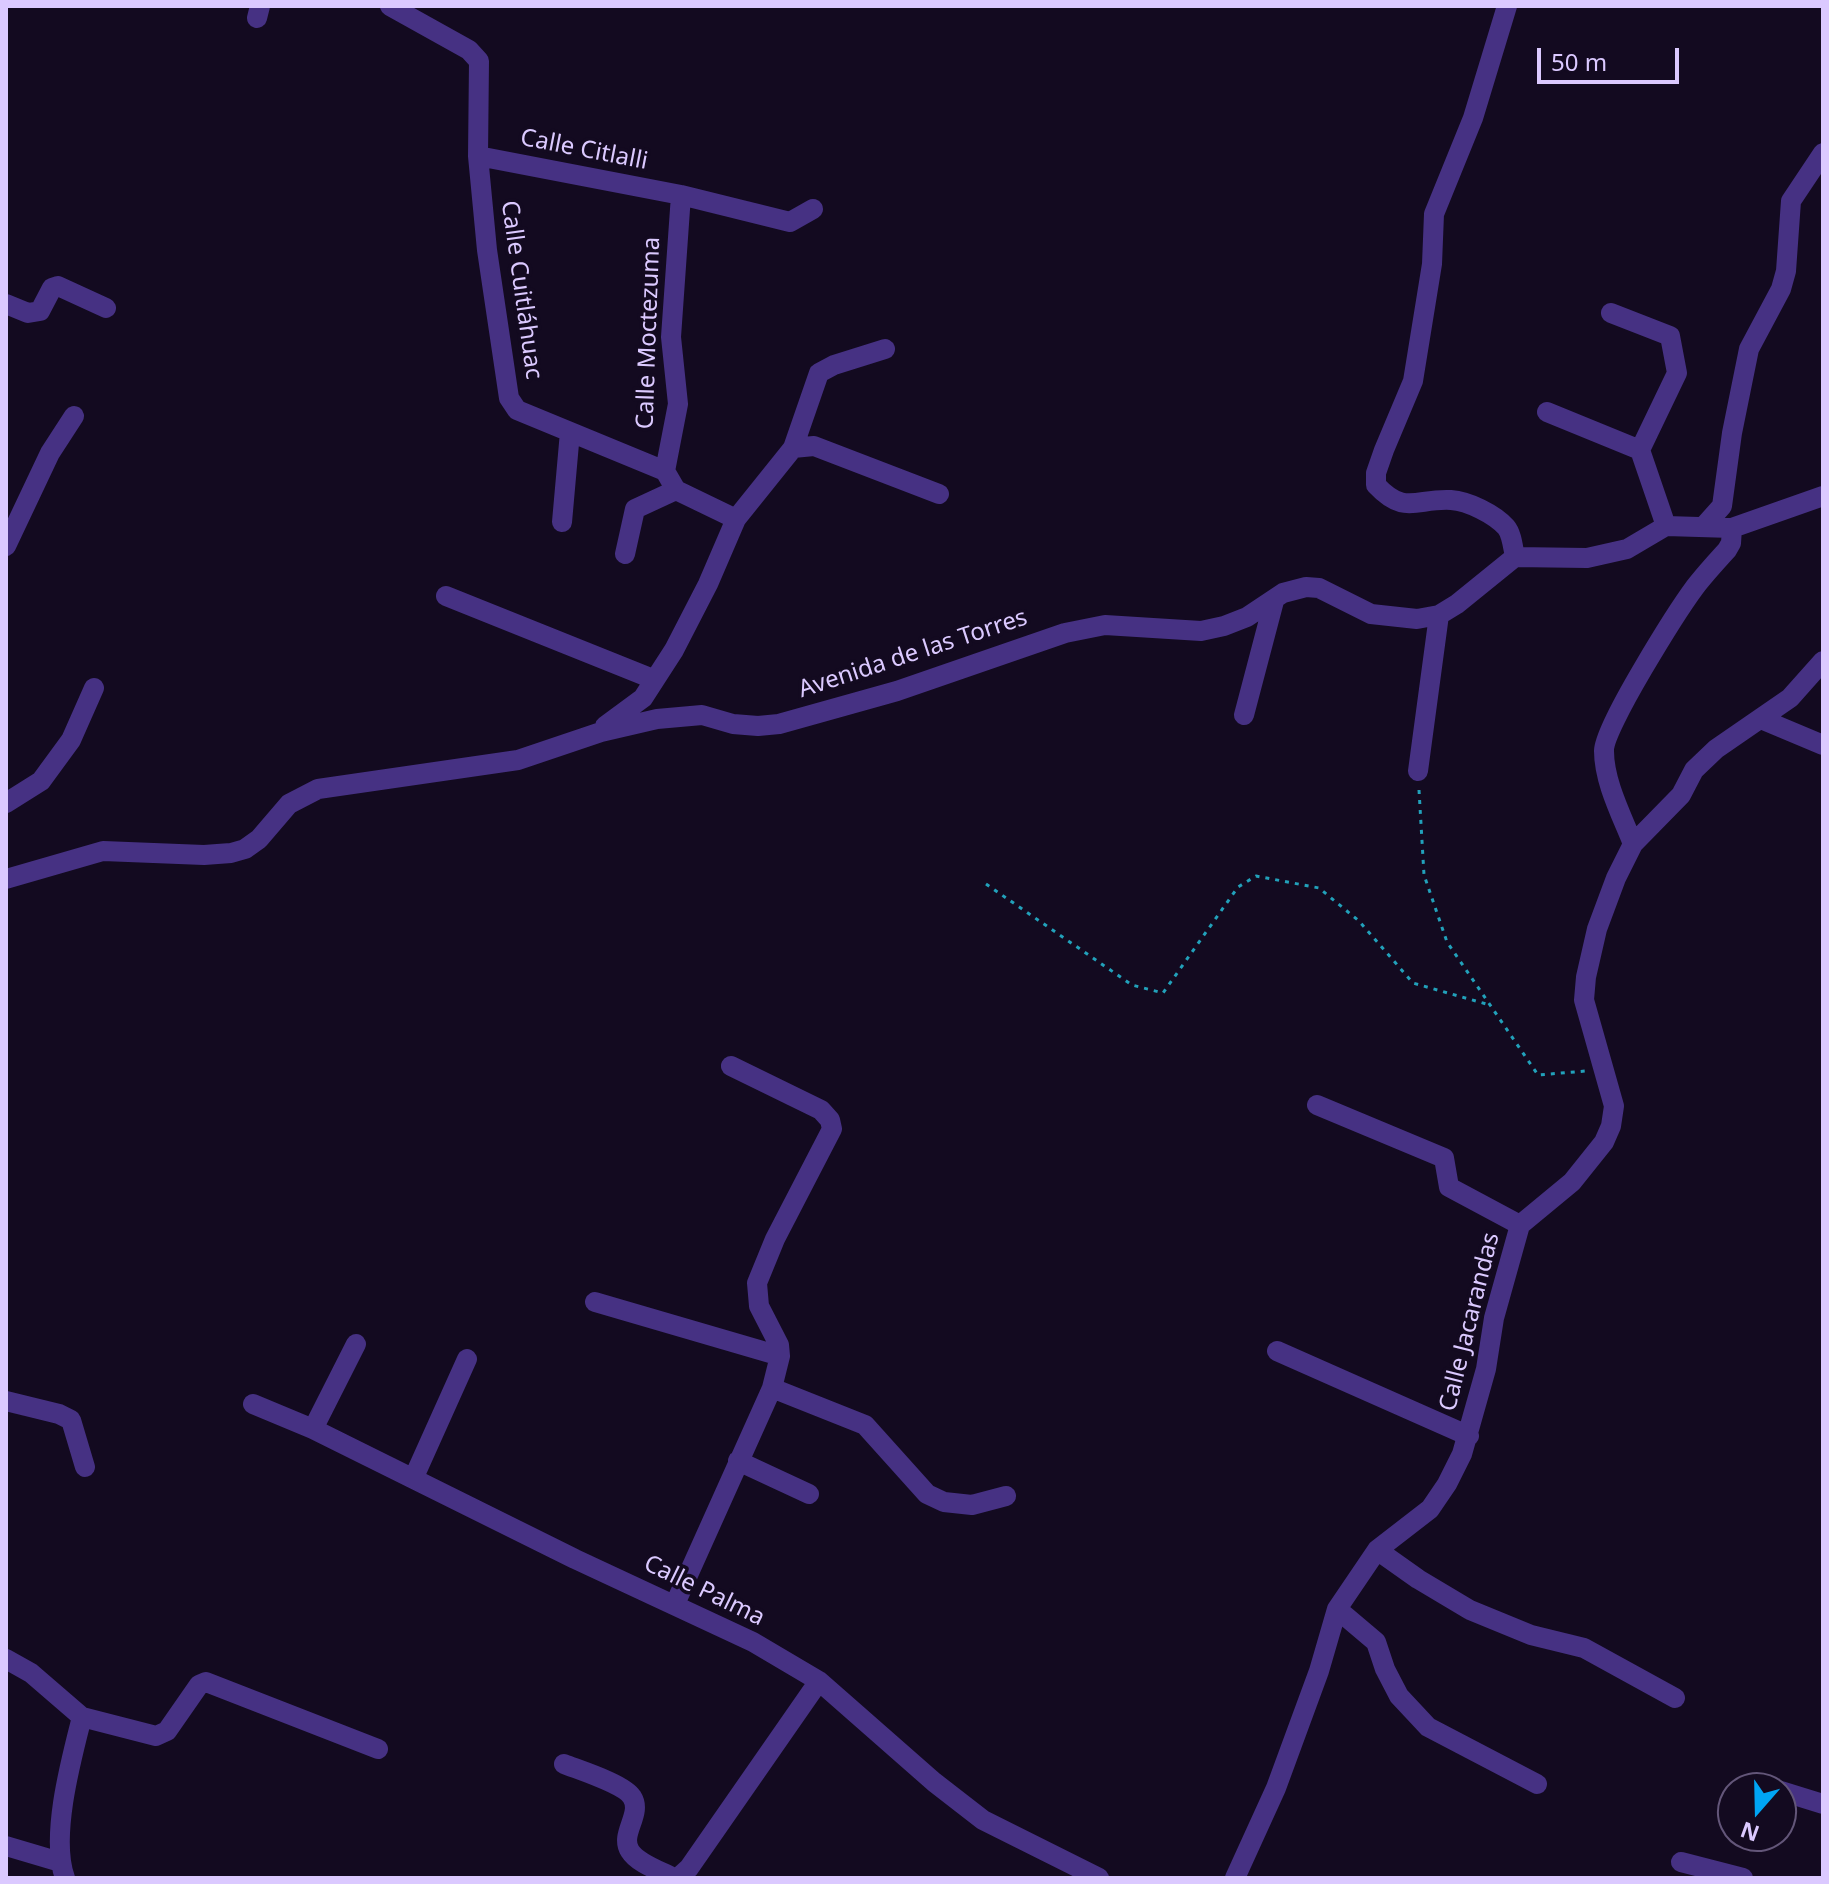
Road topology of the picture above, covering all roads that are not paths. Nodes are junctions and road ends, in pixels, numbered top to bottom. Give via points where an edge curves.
1 (390, 6) edge
2 (1507, 6) edge
3 (1823, 153) edge
4 (478, 156) junction
5 (681, 195) junction
6 (813, 209) dead end
7 (6, 304) edge
8 (106, 308) dead end
9 (1611, 313) dead end
10 (885, 349) dead end
11 (1547, 412) dead end
12 (74, 416) dead end
13 (570, 432) junction
14 (793, 448) junction
15 (1640, 450) junction
16 (665, 471) junction
17 (676, 490) junction
18 (939, 494) dead end
19 (1823, 496) edge
20 (736, 519) junction
21 (562, 522) dead end
22 (1705, 525) junction
23 (1666, 526) junction
24 (1732, 528) junction
25 (6, 546) edge
26 (625, 554) dead end
27 (1515, 557) junction
28 (446, 596) dead end
29 (1274, 601) junction
30 (1439, 615) junction
31 (1823, 661) edge
32 (653, 679) junction
33 (94, 688) dead end
34 (1244, 715) dead end
35 (1761, 719) junction
36 (601, 732) junction
37 (1823, 745) edge
38 (1418, 771) road end
39 (6, 803) edge
40 (1633, 844) junction
41 (6, 879) edge
42 (731, 1066) dead end
43 (1317, 1105) dead end
44 (1520, 1225) junction
45 (595, 1302) dead end
46 (356, 1344) dead end
47 (1277, 1351) dead end
48 (780, 1356) junction
49 (467, 1359) dead end
50 (772, 1388) junction
51 (6, 1401) edge
52 (253, 1404) dead end
53 (313, 1429) junction
54 (1469, 1436) junction
55 (738, 1461) junction
56 (85, 1467) dead end
57 (414, 1477) junction
58 (809, 1494) dead end
59 (1006, 1496) dead end
60 (1377, 1550) junction
61 (675, 1604) junction
62 (1337, 1609) junction
63 (6, 1659) edge
64 (819, 1681) junction
65 (1675, 1698) dead end
66 (82, 1717) junction
67 (378, 1749) dead end
68 (564, 1764) dead end
69 (1537, 1784) dead end
70 (1797, 1796) edge
71 (1823, 1804) edge
72 (6, 1846) edge
73 (1681, 1862) dead end
74 (63, 1870) edge
75 (1092, 1877) edge
76 (676, 1878) edge
77 (1235, 1878) edge
78 (1743, 1878) edge

1 - 4 street, Calle Cuitláhuac via 469,50 479,61
2 - 27 street via 1473,118 1434,214 1432,264 1413,381 1384,450 1376,485 1400,503 1452,500 1485,511 1508,529
3 - 22 street via 1791,201 1786,271 1749,349 1722,506
4 - 5 street, Calle Citlalli
4 - 13 street, Calle Cuitláhuac via 509,398 517,410
5 - 6 street, Calle Citlalli via 790,222
5 - 16 street, Calle Moctezuma via 671,337 678,404
7 - 8 street via 28,313 40,311 58,286
9 - 15 street via 1670,336 1677,373
10 - 14 street via 819,373
11 - 15 street
12 - 25 street via 50,453
13 - 16 street, Calle Cuitláhuac
13 - 21 street
14 - 18 street via 814,446
14 - 20 street
15 - 23 street
16 - 17 street
17 - 20 street
17 - 26 street via 635,509
19 - 24 street
20 - 32 street via 674,650
22 - 23 street
22 - 24 street
23 - 27 street via 1627,549 1587,558
24 - 40 street via 1727,550 1695,588 1609,728 1603,748 1606,769
27 - 30 street
28 - 32 street
29 - 30 street, Avenida de las Torres via 1283,593 1319,588 1371,614 1417,619
29 - 34 street
29 - 36 street, Avenida de las Torres via 1247,617 1201,631 1105,625 1065,633 897,691 779,724 733,724 702,715
30 - 38 street
31 - 35 street, Calle Jacarandas via 1790,698
32 - 36 street via 643,698
33 - 39 street via 71,740 41,781
35 - 37 street
35 - 40 street, Calle Jacarandas via 1694,770 1681,795
36 - 41 street, Avenida de las Torres via 493,765 318,789 289,804 259,839 231,853 103,851
40 - 44 street, Calle Jacarandas via 1597,929 1584,1000 1614,1106 1611,1126 1572,1182
42 - 48 street via 821,1110 832,1129 757,1283 759,1306
43 - 44 street via 1444,1158 1449,1187
44 - 54 street, Calle Jacarandas
45 - 48 street
46 - 53 street
47 - 54 street
48 - 50 street
49 - 57 street
50 - 55 street
50 - 59 street via 865,1425 927,1494 944,1502 972,1505
51 - 56 street via 71,1420
52 - 53 street, Calle Palma
53 - 57 street, Calle Palma
54 - 60 street, Calle Jacarandas via 1430,1509
55 - 58 street
55 - 61 street
57 - 61 street, Calle Palma
60 - 62 street, Calle Jacarandas
60 - 65 street via 1470,1610 1531,1635 1584,1648
61 - 64 street, Calle Palma
62 - 69 street via 1376,1642 1399,1696 1428,1727
62 - 77 street, Calle Jacarandas via 1276,1788
63 - 66 street via 31,1673
64 - 75 street, Calle Palma via 983,1820
64 - 76 street via 689,1868
66 - 67 street via 156,1736 167,1731 206,1682
66 - 74 street via 60,1835
68 - 76 street via 626,1790 634,1799 627,1835 632,1854
70 - 71 street
72 - 74 street
73 - 78 street

